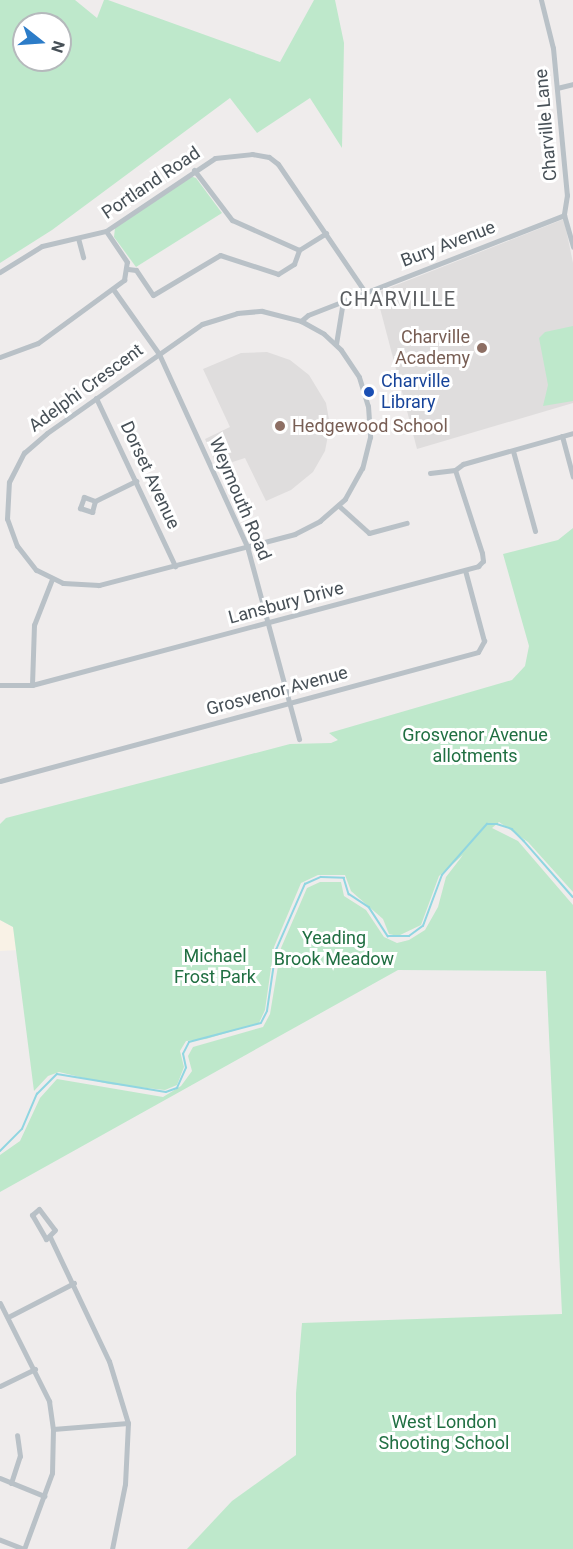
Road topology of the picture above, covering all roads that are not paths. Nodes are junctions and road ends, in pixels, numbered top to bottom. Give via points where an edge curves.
1 (541, 0) edge
2 (573, 84) edge
3 (557, 88) junction
4 (194, 170) junction
5 (564, 215) junction
6 (106, 231) junction
7 (326, 233) junction
8 (78, 238) junction
9 (573, 247) edge
10 (299, 250) junction
11 (83, 257) dead end
12 (128, 269) junction
13 (0, 272) edge
14 (113, 289) junction
15 (365, 292) junction
16 (344, 301) junction
17 (301, 321) junction
18 (336, 344) junction
19 (159, 354) junction
20 (0, 357) edge
21 (96, 398) junction
22 (573, 433) edge
23 (562, 436) junction
24 (513, 451) junction
25 (454, 470) junction
26 (430, 472) dead end
27 (573, 477) edge
28 (136, 481) junction
29 (96, 501) dead end
30 (3, 504) edge
31 (339, 506) junction
32 (407, 523) dead end
33 (536, 531) dead end
34 (247, 546) junction
35 (175, 566) junction
36 (465, 570) junction
37 (52, 579) junction
38 (268, 624) junction
39 (0, 685) edge
40 (32, 685) junction
41 (289, 704) junction
42 (299, 739) dead end
43 (0, 781) edge
44 (50, 1237) junction
45 (74, 1283) junction
46 (0, 1303) edge
47 (10, 1316) junction
48 (34, 1369) junction
49 (0, 1386) edge
50 (128, 1423) junction
51 (53, 1429) junction
52 (17, 1435) dead end
53 (0, 1478) edge
54 (11, 1483) junction
55 (44, 1496) junction
56 (0, 1540) edge
57 (24, 1549) edge
58 (112, 1549) edge

1 - 3 street, Charville Lane via 551,30
2 - 3 street
3 - 5 street, Charville Lane via 567,200
4 - 6 street, Portland Road
4 - 7 street, Portland Road via 225,155 269,157
4 - 10 street via 232,220
5 - 9 street, Charville Lane
5 - 15 street, Bury Avenue
6 - 8 street, Portland Road
6 - 12 street
7 - 10 street
7 - 15 street, Portland Road
8 - 11 street
8 - 13 street, Portland Road via 38,248
10 - 12 street via 294,264 274,274 220,255 153,295 136,270
12 - 14 street
14 - 19 street, Weymouth Road
14 - 20 street via 38,343
15 - 16 street, Bury Avenue
16 - 17 street, Bury Avenue
16 - 18 street
17 - 18 street, Adelphi Crescent
17 - 19 street, Adelphi Crescent via 268,312 229,314 202,324
18 - 31 street via 359,377 370,421 362,468
19 - 21 street, Adelphi Crescent
19 - 34 street, Weymouth Road
21 - 28 street, Dorset Avenue
21 - 30 street, Adelphi Crescent via 24,453 12,473
22 - 23 street
23 - 24 street
23 - 27 street
24 - 25 street
24 - 33 street
25 - 26 street
25 - 36 street via 483,558 480,565
28 - 29 street
28 - 35 street, Dorset Avenue
30 - 37 street, Adelphi Crescent via 21,553 36,570
31 - 32 street via 369,533
31 - 34 street, Adelphi Crescent via 309,528
34 - 35 street, Adelphi Crescent
34 - 38 street, Weymouth Road
35 - 37 street, Adelphi Crescent via 99,585
36 - 38 street, Lansbury Drive
36 - 41 street, Grosvenor Avenue via 484,641 480,651
37 - 40 street via 34,625
38 - 40 street, Lansbury Drive
38 - 41 street, Weymouth Road
39 - 40 street, Lansbury Drive
41 - 42 street, Weymouth Road
41 - 43 street, Grosvenor Avenue
44 - 44 street via 55,1230 39,1209 32,1215 42,1236
44 - 45 street
45 - 47 street
45 - 50 street via 109,1361
46 - 47 street
47 - 48 street
48 - 49 street
48 - 51 street via 49,1401
50 - 51 street
50 - 58 street via 125,1484
51 - 55 street via 52,1473
52 - 54 street via 20,1456
53 - 54 street
54 - 55 street
55 - 57 street
56 - 57 street

